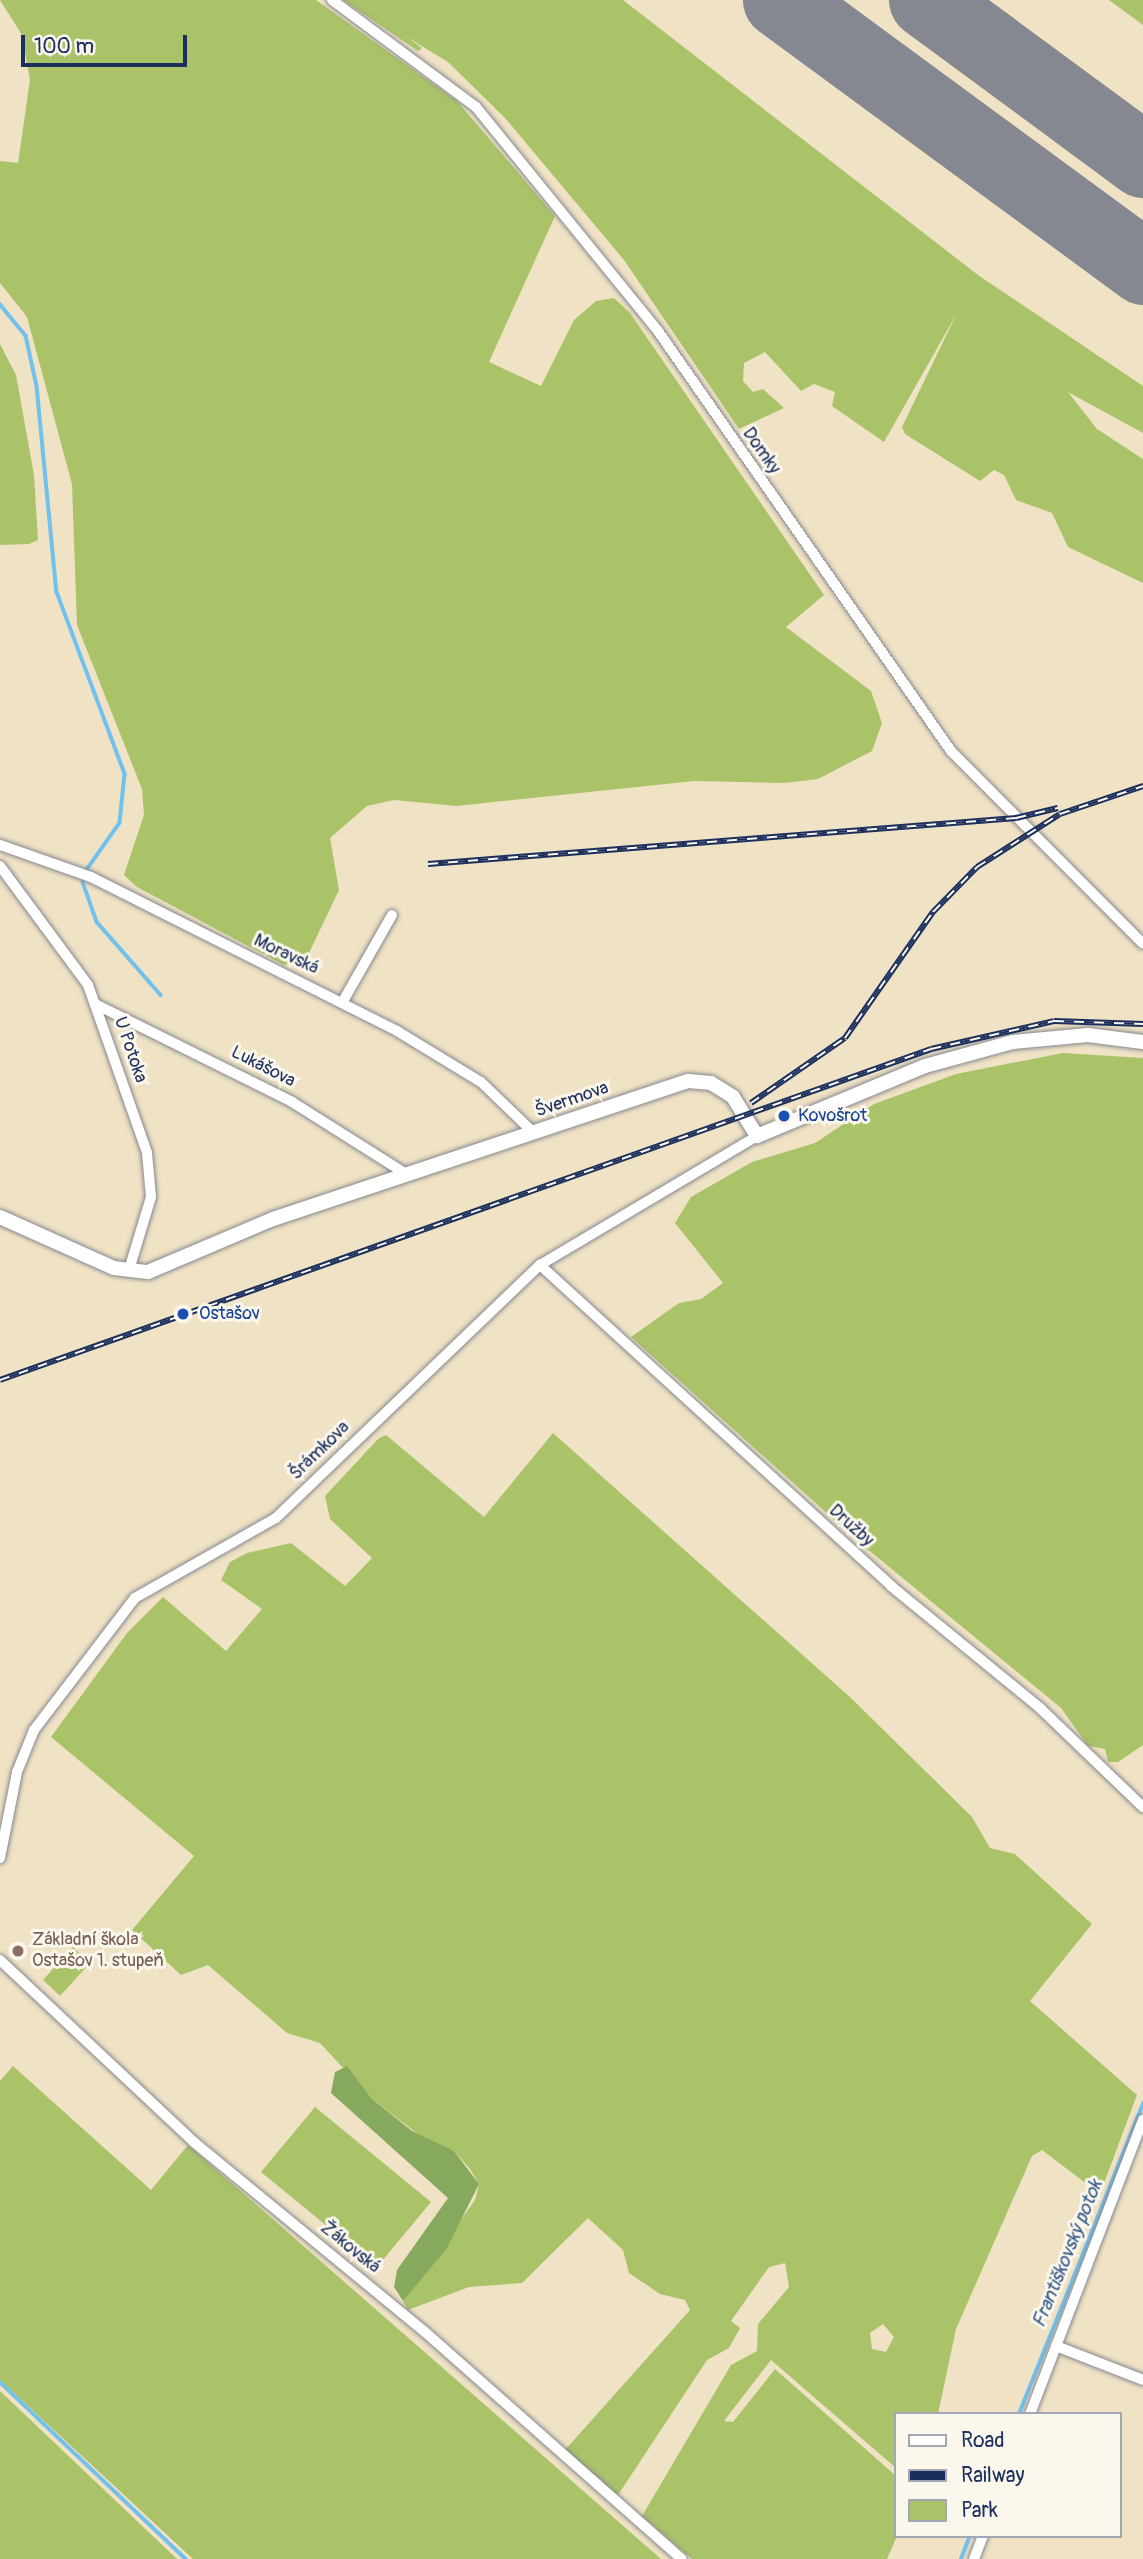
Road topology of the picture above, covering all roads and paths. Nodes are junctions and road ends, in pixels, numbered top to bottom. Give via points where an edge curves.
1 (332, 0) edge
2 (0, 845) edge
3 (0, 866) edge
4 (392, 915) dead end
5 (1143, 944) edge
6 (342, 1003) junction
7 (95, 1004) junction
8 (1143, 1042) edge
9 (534, 1133) junction
10 (757, 1136) junction
11 (408, 1175) junction
12 (0, 1217) edge
13 (540, 1265) junction
14 (129, 1270) junction
15 (1143, 1807) edge
16 (0, 1858) edge
17 (0, 1960) edge
18 (1143, 2120) edge
19 (1056, 2346) junction
20 (1143, 2380) edge
21 (1031, 2412) edge
22 (982, 2538) edge
23 (682, 2559) edge
24 (974, 2559) edge

1 - 5 street, Domky via 476,107 658,331 951,751
2 - 6 street, Moravská via 91,877
3 - 7 street, U Potoka
4 - 6 street
6 - 9 street, Moravská via 481,1082
7 - 11 street, Lukášova via 292,1102
7 - 14 street, U Potoka via 146,1153 151,1197
8 - 10 street via 1088,1035 1013,1042 925,1066
9 - 10 street, Švermova via 701,1081 733,1097
9 - 11 street, Švermova
10 - 13 street, Šrámkova
11 - 14 street, Švermova via 273,1219 161,1268
12 - 14 street, Švermova
13 - 15 street, Družby via 891,1586 1040,1708
13 - 16 street, Šrámkova via 276,1518 135,1598 34,1730 17,1772
17 - 23 street, Žákovská via 195,2143 424,2331
18 - 19 street
19 - 20 street
19 - 21 street
22 - 24 street

